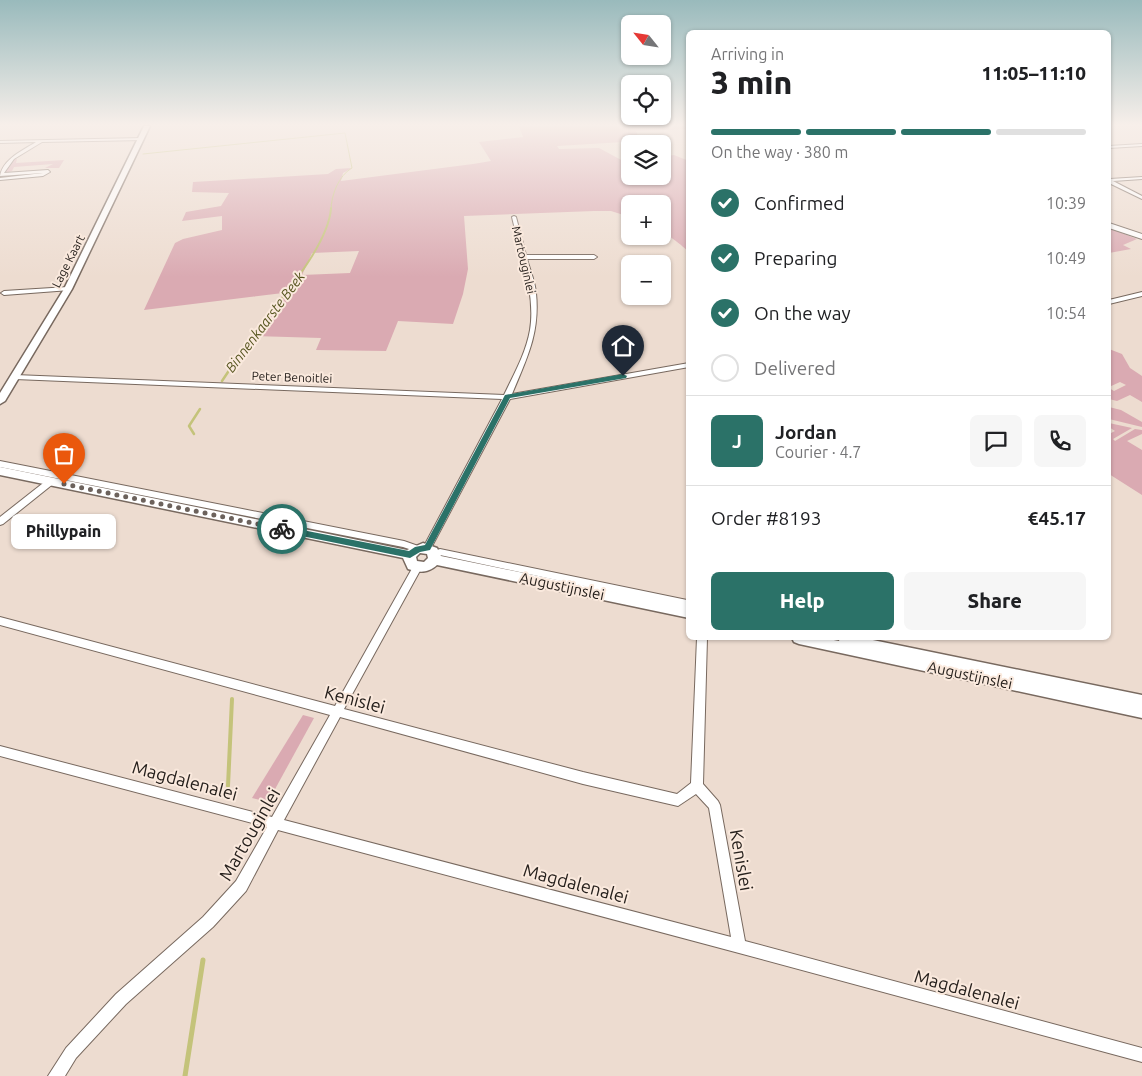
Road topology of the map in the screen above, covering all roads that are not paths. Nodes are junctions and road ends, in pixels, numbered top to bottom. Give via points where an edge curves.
1 (124, 176) edge
2 (1142, 178) edge
3 (1111, 180) edge
4 (1111, 181) edge
5 (1142, 198) edge
6 (514, 217) dead end
7 (1111, 226) edge
8 (1142, 237) edge
9 (525, 257) junction
10 (594, 257) dead end
11 (68, 289) junction
12 (4, 293) dead end
13 (1142, 294) edge
14 (1111, 302) edge
15 (686, 366) edge
16 (15, 377) junction
17 (508, 397) junction
18 (0, 401) edge
19 (0, 464) edge
20 (0, 471) edge
21 (50, 482) junction
22 (0, 522) edge
23 (425, 553) junction
24 (417, 568) junction
25 (686, 610) edge
26 (0, 621) edge
27 (702, 640) edge
28 (808, 640) edge
29 (839, 640) edge
30 (1142, 702) edge
31 (1142, 711) edge
32 (338, 712) junction
33 (0, 751) edge
34 (698, 786) junction
35 (276, 823) junction
36 (739, 946) junction
37 (1142, 1056) edge
38 (56, 1076) edge

1 - 11 street, Lage Kaart
2 - 3 street
4 - 5 street
6 - 9 street, Martouginlei
7 - 8 main road
9 - 10 street
9 - 17 street, Martouginlei via 533,292 533,329
11 - 12 street
11 - 16 street, Lage Kaart
13 - 14 street
15 - 17 street, Peter Benoitlei
16 - 17 street, Peter Benoitlei
16 - 18 street, Lage Kaart
17 - 23 street, Martouginlei
19 - 23 street, Augustijnslei via 395,542
20 - 21 street, Augustijnslei
21 - 22 street
21 - 23 street, Augustijnslei
23 - 24 street via 426,567
23 - 24 street via 410,563
23 - 25 street, Augustijnslei
24 - 32 street, Martouginlei
26 - 32 street, Kenislei
27 - 34 street
28 - 31 street, Augustijnslei
29 - 30 street, Augustijnslei
32 - 34 street, Kenislei via 583,778 678,800
32 - 35 street, Martouginlei
33 - 35 street, Magdalenalei
34 - 36 street, Kenislei via 714,804
35 - 36 street, Magdalenalei
35 - 38 street, Martouginlei via 241,886 208,922 121,999 71,1054
36 - 37 street, Magdalenalei

